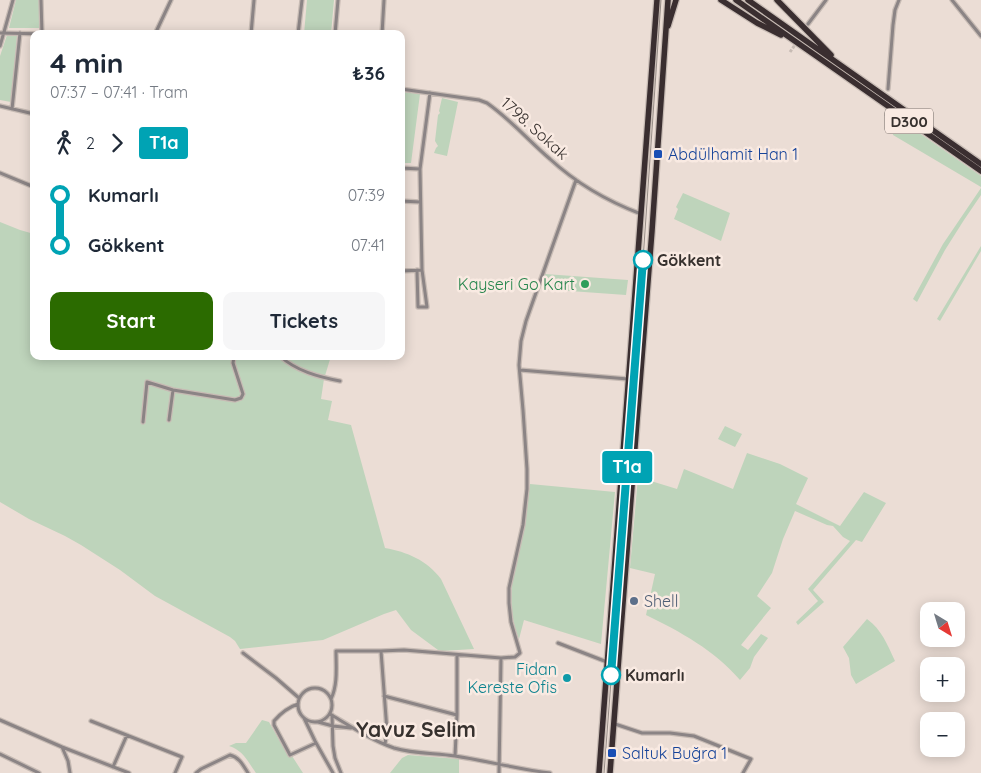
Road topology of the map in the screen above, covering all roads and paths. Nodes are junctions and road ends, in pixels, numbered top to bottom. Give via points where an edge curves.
1 (12, 0) edge
2 (41, 0) edge
3 (172, 0) edge
4 (254, 0) edge
5 (302, 0) edge
6 (338, 0) edge
7 (384, 0) edge
8 (655, 0) edge
9 (668, 0) edge
10 (676, 0) edge
11 (721, 0) edge
12 (736, 0) edge
13 (748, 0) edge
14 (776, 0) edge
15 (826, 0) edge
16 (898, 0) edge
17 (952, 0) edge
18 (808, 24) dead end
19 (42, 30) edge
20 (157, 30) edge
21 (251, 30) edge
22 (298, 30) edge
23 (335, 30) edge
24 (382, 30) edge
25 (2, 32) edge
26 (666, 32) junction
27 (20, 33) junction
28 (30, 33) edge
29 (981, 36) edge
30 (0, 46) edge
31 (801, 46) junction
32 (841, 65) junction
33 (888, 89) dead end
34 (405, 90) edge
35 (430, 93) junction
36 (0, 106) edge
37 (12, 109) junction
38 (30, 113) edge
39 (981, 164) edge
40 (405, 168) edge
41 (420, 169) junction
42 (981, 171) edge
43 (0, 173) edge
44 (576, 180) junction
45 (30, 185) edge
46 (405, 201) edge
47 (420, 202) junction
48 (641, 215) junction
49 (417, 270) junction
50 (422, 270) junction
51 (405, 271) edge
52 (233, 360) edge
53 (285, 360) edge
54 (520, 370) junction
55 (629, 379) junction
56 (340, 381) dead end
57 (173, 390) junction
58 (169, 420) dead end
59 (143, 422) dead end
60 (558, 643) dead end
61 (381, 651) junction
62 (243, 653) dead end
63 (457, 655) junction
64 (500, 658) junction
65 (608, 662) junction
66 (384, 696) junction
67 (299, 698) junction
68 (332, 699) junction
69 (298, 704) junction
70 (331, 714) junction
71 (457, 716) junction
72 (303, 718) junction
73 (0, 720) edge
74 (91, 720) dead end
75 (318, 722) junction
76 (615, 724) junction
77 (333, 726) junction
78 (353, 728) junction
79 (127, 735) junction
80 (316, 743) junction
81 (385, 744) junction
82 (62, 747) junction
83 (0, 754) edge
84 (455, 756) junction
85 (500, 765) junction
86 (113, 767) junction
87 (39, 773) edge
88 (70, 773) edge
89 (129, 773) edge
90 (175, 773) edge
91 (196, 773) edge
92 (248, 773) edge
93 (333, 773) edge
94 (341, 773) edge
95 (499, 773) edge
96 (550, 773) edge
97 (599, 773) edge
98 (610, 773) edge
99 (743, 773) edge

1 - 25 street
2 - 19 street
3 - 20 street
4 - 21 street
5 - 22 street
6 - 23 street
7 - 24 street
8 - 48 highway
9 - 26 highway
10 - 26 highway
11 - 31 highway, D300
12 - 31 highway, D300
13 - 32 highway, D300
14 - 32 highway, D300
15 - 18 street
16 - 33 street
17 - 29 street
25 - 27 street
25 - 30 street
26 - 76 highway
27 - 28 street
27 - 37 street
31 - 42 highway, D300
32 - 39 highway, D300
34 - 35 street, 1798. Sokak
35 - 41 street
35 - 44 street, 1798. Sokak via 487,103
36 - 37 street
37 - 38 street
40 - 41 street
41 - 47 street
43 - 45 street
44 - 48 street, 1798. Sokak
44 - 54 street via 524,328 519,353
46 - 47 street
47 - 50 street
48 - 55 highway
49 - 50 street
49 - 50 street via 418,307 427,307
49 - 51 street
52 - 57 street via 243,394 240,399
53 - 56 street via 305,371
54 - 55 street
54 - 64 street via 527,489 508,595 511,622 520,653 515,657
55 - 65 highway
57 - 58 street
57 - 59 street via 147,382
60 - 65 street
61 - 63 street
61 - 66 street
61 - 68 street via 336,651 337,673
62 - 67 street
63 - 64 street
63 - 71 street
64 - 85 street
65 - 97 highway
66 - 71 street
66 - 81 street
67 - 68 street via 304,691 315,687 321,688
67 - 69 street
68 - 70 street
69 - 72 street
69 - 80 street via 278,716 274,725 290,755
70 - 75 street
70 - 77 street
70 - 78 street
71 - 84 street
72 - 75 street
72 - 80 street
73 - 82 street
74 - 79 street
75 - 77 street
76 - 98 highway
76 - 99 street via 642,733 694,736 751,759
77 - 78 street
77 - 94 street via 332,746
78 - 81 street
79 - 86 street
79 - 90 street via 182,757
80 - 93 street
81 - 84 street via 409,751
82 - 86 street
82 - 88 street
83 - 87 street
84 - 85 street
85 - 95 street
85 - 96 street
86 - 89 street
91 - 92 street via 230,756 239,759

